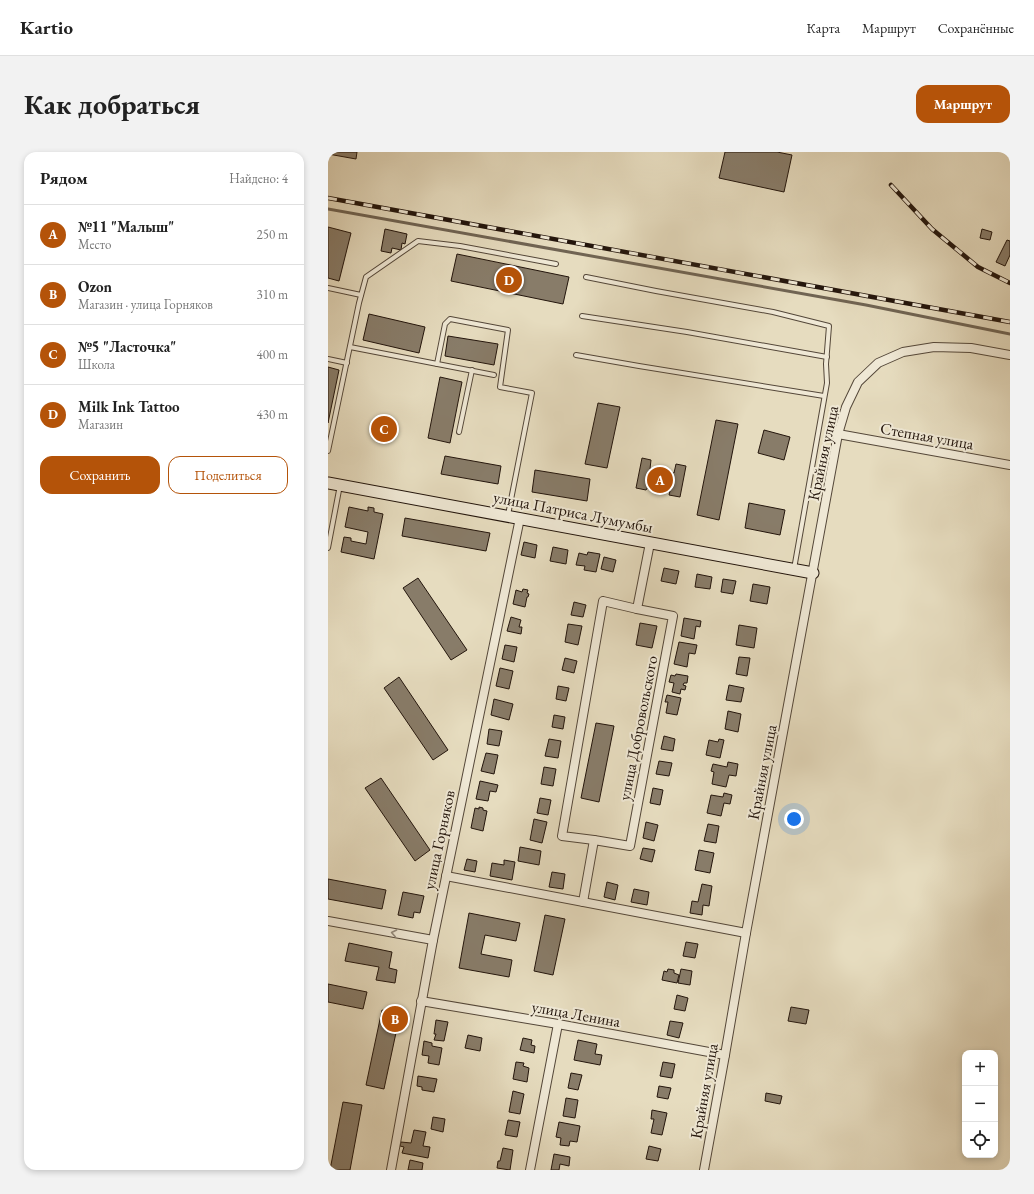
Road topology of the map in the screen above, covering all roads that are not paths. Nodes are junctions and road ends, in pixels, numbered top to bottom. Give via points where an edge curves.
1 (556, 264) dead end
2 (586, 277) dead end
3 (328, 288) edge
4 (361, 295) junction
5 (582, 316) dead end
6 (350, 347) junction
7 (576, 355) dead end
8 (1010, 355) edge
9 (826, 357) junction
10 (328, 360) edge
11 (347, 363) junction
12 (437, 364) junction
13 (472, 370) junction
14 (494, 375) dead end
15 (824, 396) junction
16 (460, 432) dead end
17 (838, 434) junction
18 (328, 451) edge
19 (1010, 465) edge
20 (328, 483) edge
21 (340, 485) junction
22 (508, 515) junction
23 (520, 518) junction
24 (650, 543) junction
25 (328, 548) edge
26 (793, 569) junction
27 (813, 573) junction
28 (638, 609) junction
29 (594, 840) junction
30 (446, 876) junction
31 (583, 902) junction
32 (328, 921) edge
33 (746, 933) junction
34 (433, 940) junction
35 (421, 1001) junction
36 (558, 1024) junction
37 (725, 1055) junction
38 (391, 1170) edge
39 (530, 1170) edge
40 (704, 1170) edge

1 - 4 lane via 418,241 366,277
2 - 9 lane via 773,312 829,326
3 - 4 lane
4 - 6 lane
5 - 9 lane
6 - 11 lane
6 - 12 lane
7 - 15 lane
8 - 17 street, Крайняя улица via 971,348 934,347 903,352 878,362 858,382 846,407
9 - 15 lane via 827,383
10 - 11 lane
11 - 18 lane
12 - 13 lane
12 - 22 lane via 445,324 450,319 508,330 500,387 532,393
13 - 14 lane
13 - 16 lane
15 - 26 lane
17 - 19 street, Степная улица
17 - 27 street, Крайняя улица
20 - 21 street, улица Патриса Лумумбы
21 - 22 street, улица Патриса Лумумбы
21 - 25 lane
22 - 23 street, улица Патриса Лумумбы
23 - 24 street, улица Патриса Лумумбы
23 - 30 street, улица Горняков
24 - 26 street, улица Патриса Лумумбы
24 - 28 street
26 - 27 street, улица Патриса Лумумбы
27 - 33 street, Крайняя улица
28 - 29 street, улица Добровольского via 603,601 562,836
28 - 29 street, улица Добровольского via 674,616 630,846
29 - 31 street
30 - 31 street
30 - 34 street, улица Горняков
31 - 33 street
34 -> 32 street
33 - 37 street, Крайняя улица
34 - 35 street, улица Горняков
35 - 36 street, улица Ленина
35 - 38 street, улица Горняков
36 - 37 street, улица Ленина
36 - 39 street
37 - 40 street, Крайняя улица

